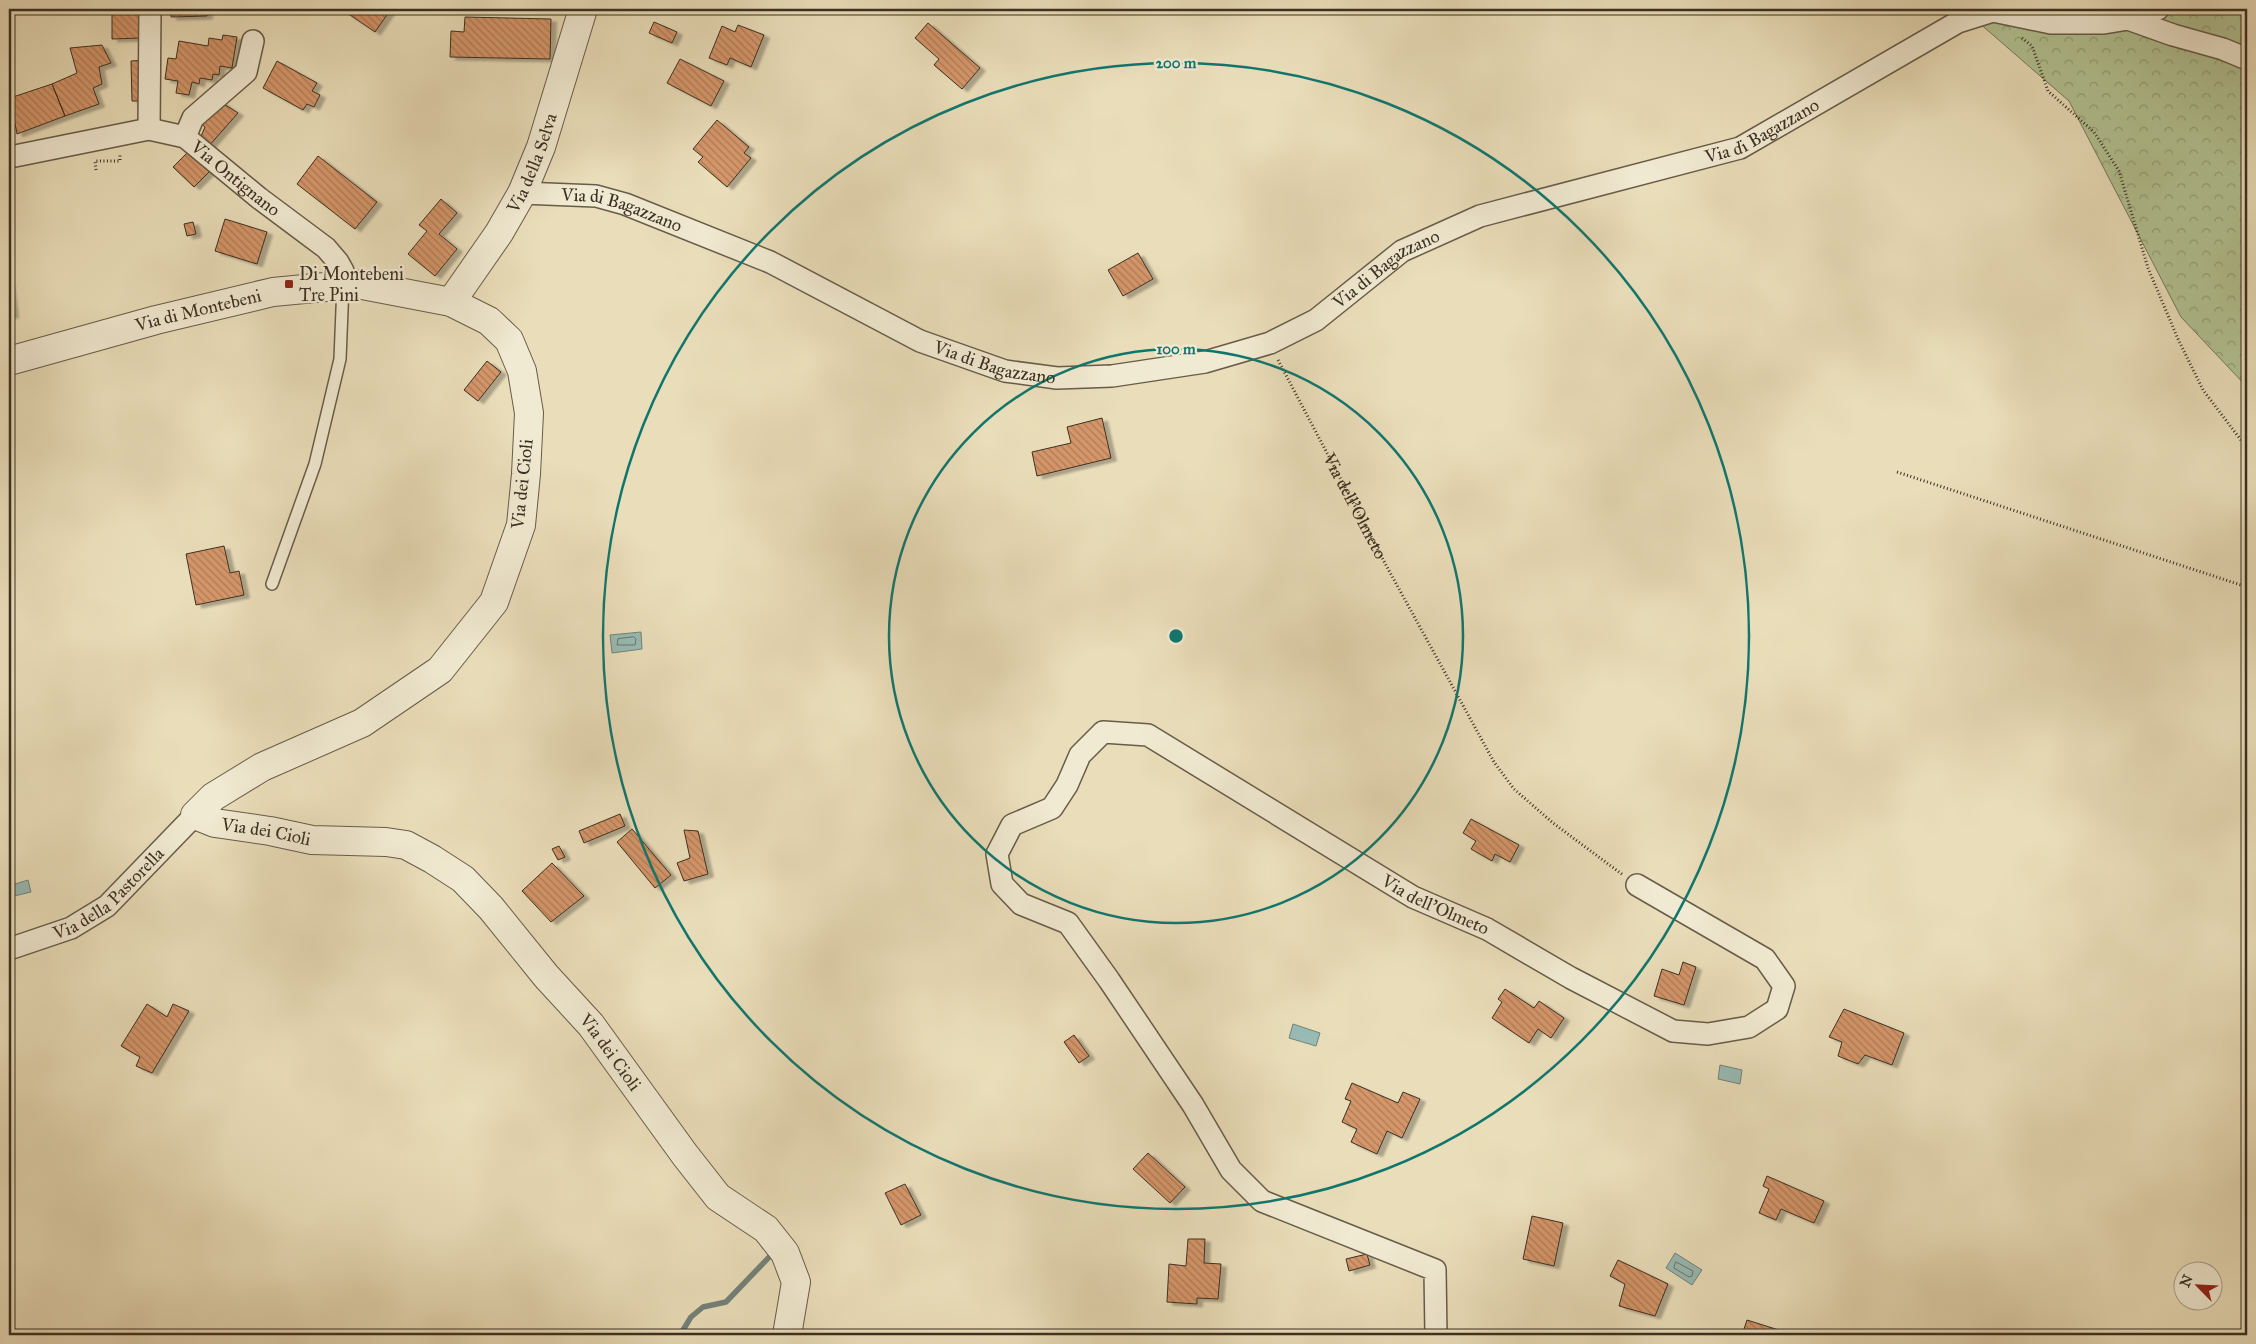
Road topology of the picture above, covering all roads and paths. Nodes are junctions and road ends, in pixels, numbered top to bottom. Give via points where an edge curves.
1 (150, 9) edge
2 (584, 9) edge
3 (2158, 9) edge
4 (2128, 19) junction
5 (252, 41) dead end
6 (2032, 46) dead end
7 (2247, 59) edge
8 (149, 129) junction
9 (185, 137) junction
10 (9, 156) edge
11 (522, 193) junction
12 (343, 285) junction
13 (451, 302) junction
14 (1270, 343) junction
15 (9, 361) edge
16 (2247, 448) edge
17 (1897, 472) dead end
18 (272, 584) dead end
19 (2247, 587) edge
20 (194, 816) junction
21 (1637, 885) joint
22 (9, 949) edge
23 (787, 1335) edge
24 (1436, 1335) edge

1 - 8 street
2 - 11 street, Via della Selva via 542,147
3 - 4 street
4 - 7 street, Via di Bagazzano
4 - 14 street, Via di Bagazzano via 2051,22 1993,11 1958,22 1740,148 1480,216 1402,251 1316,320
5 - 9 street via 246,72 193,118
6 - 16 path via 2048,91 2094,132 2119,171 2148,268 2178,339 2203,390
8 - 9 street, Via Ontignano
8 - 10 street, Via Ontignano
9 - 12 street, Via Ontignano via 326,248 343,271
11 - 13 street, Via della Selva via 499,233
11 - 14 street, Via di Bagazzano via 596,196 625,204 770,262 920,341 1004,371 1058,378 1112,376 1205,362
12 - 13 street, Via di Montebeni via 366,285
12 - 15 street, Via di Montebeni via 274,292 156,320
12 - 18 lane via 340,360 315,464
13 - 20 street, Via dei Cioli via 489,321 509,340 522,371 528,413 521,525 494,602 440,670 362,723 262,767 213,797
14 - 21 path, Via dell'Olmeto via 1494,762 1514,789 1553,823
17 - 19 path
20 - 22 street, Via della Pastorella via 107,906 72,928
20 - 23 street, Via dei Cioli via 215,823 270,830 312,840 406,845 463,879 592,1025 718,1196 766,1228 785,1253 796,1282
21 - 24 street, Via dell'Olmeto via 1765,959 1784,986 1777,1009 1749,1026 1708,1034 1673,1031 1571,978 1487,929 1413,897 1148,735 1103,732 1080,755 1067,785 1052,808 1012,825 997,854 1002,884 1021,904 1068,923 1182,1089 1231,1170 1262,1201 1435,1270

